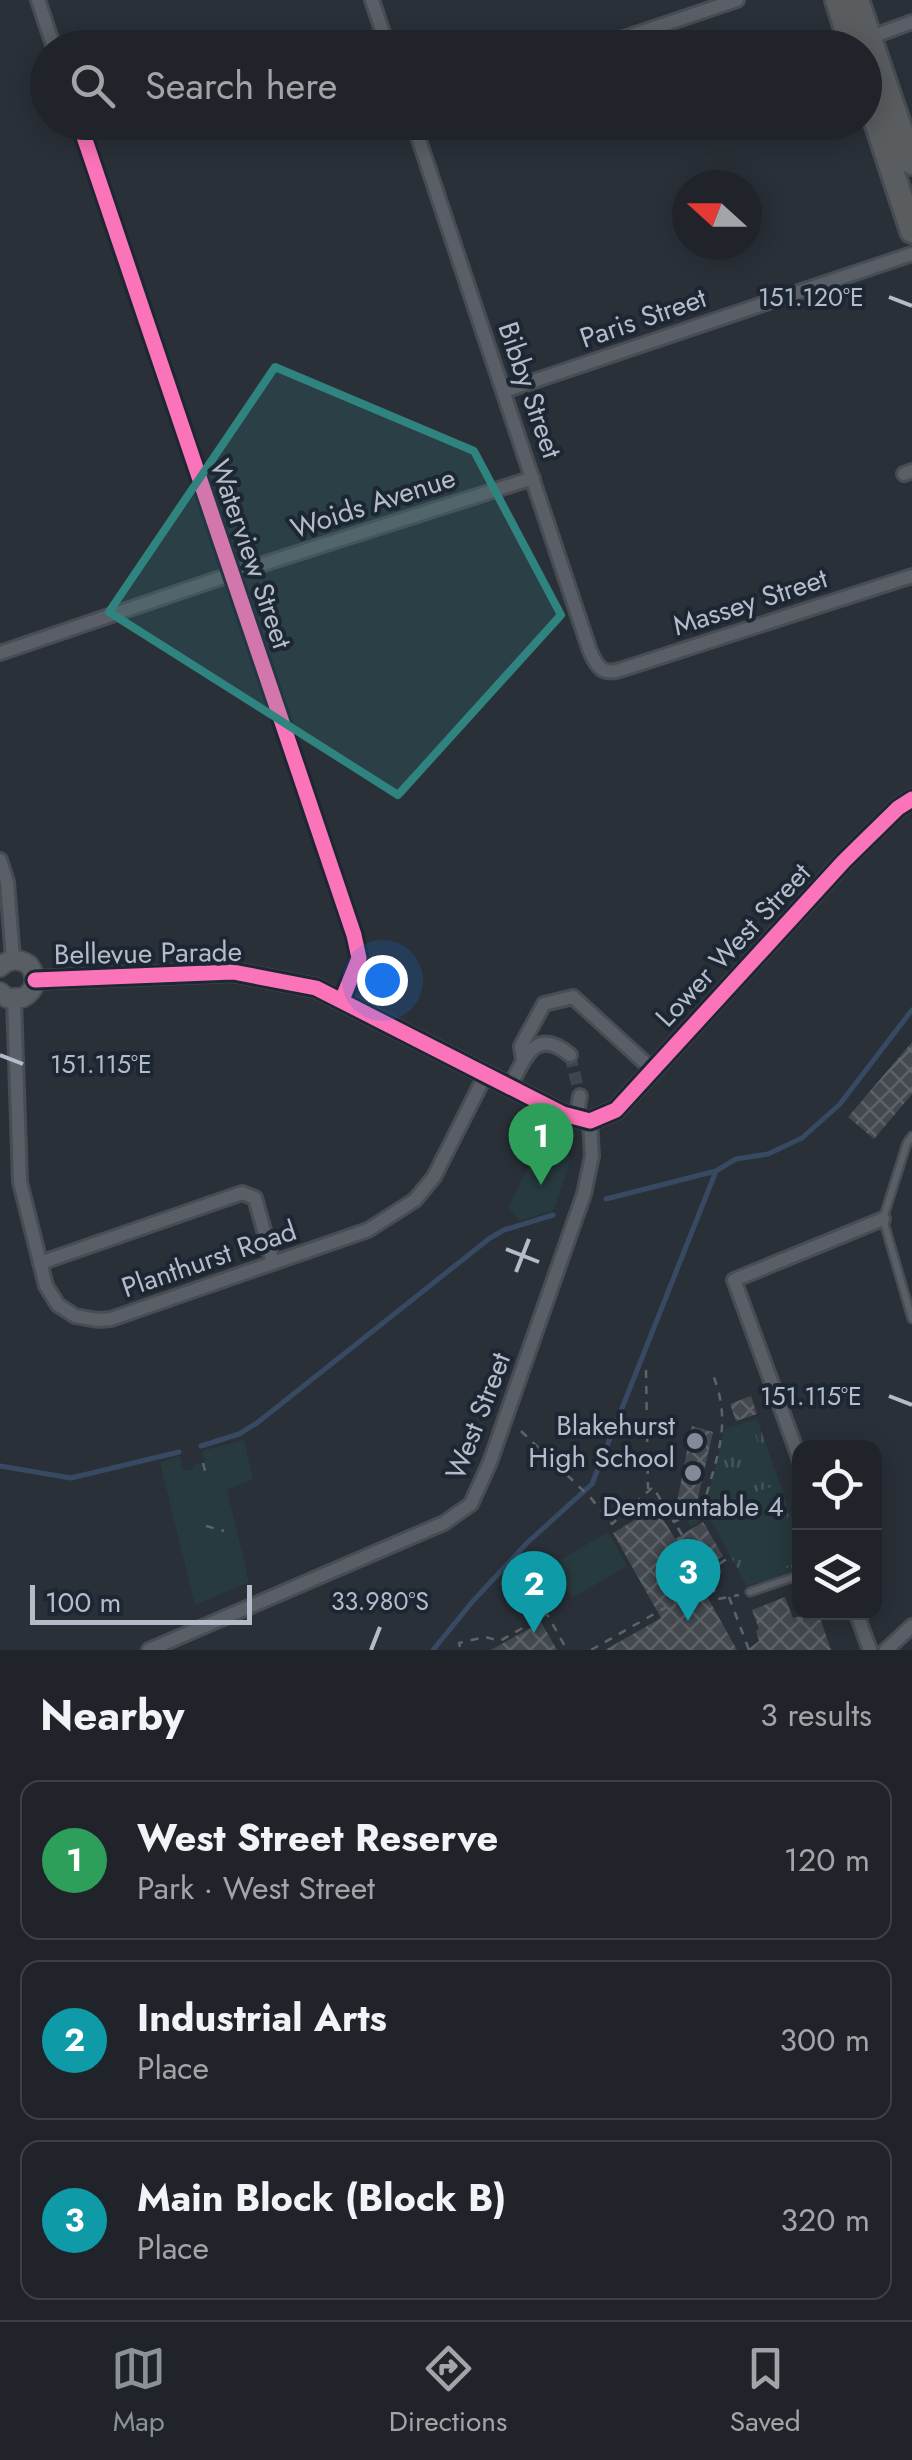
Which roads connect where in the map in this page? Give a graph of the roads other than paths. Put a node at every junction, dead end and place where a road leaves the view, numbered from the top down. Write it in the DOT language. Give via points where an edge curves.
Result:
graph roads {
  1 [pos="38,0"];
  2 [pos="372,0"];
  3 [pos="737,0"];
  4 [pos="837,0"];
  5 [pos="857,0"];
  6 [pos="912,22"];
  7 [pos="48,30"];
  8 [pos="382,30"];
  9 [pos="648,30"];
  10 [pos="854,30"];
  11 [pos="860,30"];
  12 [pos="882,34"];
  13 [pos="882,93"];
  14 [pos="86,140"];
  15 [pos="420,140"];
  16 [pos="882,140"];
  17 [pos="912,164"];
  18 [pos="912,231"];
  19 [pos="912,254"];
  20 [pos="504,392"];
  21 [pos="533,478"];
  22 [pos="232,574"];
  23 [pos="912,576"];
  24 [pos="0,653"];
  25 [pos="604,672"];
  26 [pos="912,799"];
  27 [pos="0,860"];
  28 [pos="6,963"];
  29 [pos="35,980"];
  30 [pos="4,995"];
  31 [pos="342,1000"];
  32 [pos="570,1055"];
  33 [pos="523,1061"];
  34 [pos="652,1070"];
  35 [pos="486,1074"];
  36 [pos="510,1086"];
  37 [pos="580,1096"];
  38 [pos="583,1120"];
  39 [pos="912,1136"];
  40 [pos="883,1219"];
  41 [pos="273,1263"];
  42 [pos="40,1264"];
  43 [pos="912,1319"];
  44 [pos="793,1440"];
  45 [pos="792,1578"];
  46 [pos="750,1592"];
  47 [pos="859,1620"];
  48 [pos="912,1626"];
  49 [pos="149,1650"];
  50 [pos="870,1650"];
  51 [pos="886,1650"];
  1 -- 7 [label="street"];
  2 -- 8 [label="street"];
  3 -- 9 [label="street"];
  4 -- 10 [label="highway"];
  5 -- 11 [label="highway"];
  6 -- 12 [label="street"];
  13 -- 17 [label="highway"];
  14 -- 22 [label="street, Waterview Street"];
  15 -- 20 [label="street, Bibby Street"];
  16 -- 18 [label="highway"];
  19 -- 20 [label="street, Paris Street"];
  20 -- 21 [label="street, Bibby Street"];
  21 -- 22 [label="street, Woids Avenue"];
  21 -- 25 [label="street, Bibby Street" via="590,651"];
  22 -- 24 [label="street, Woids Avenue"];
  22 -- 31 [label="street, Waterview Street" via="354,935 359,958"];
  23 -- 25 [label="street, Massey Street"];
  26 -- 34 [label="street, Lower West Street" via="844,862"];
  27 -- 28 [label="street" via="8,882"];
  28 -- 29 [label="street" via="29,965"];
  29 -- 30 [label="street" via="28,995"];
  29 -- 31 [label="street, Bellevue Parade" via="232,972"];
  30 -- 42 [label="street, Planthurst Road" via="20,1182"];
  31 -- 35 [label="street, Bellevue Parade"];
  32 -- 33 [label="street" via="540,1043"];
  33 -- 34 [label="street" via="521,1046 544,1004 573,997"];
  33 -- 36 [label="street"];
  34 -- 38 [label="street, Lower West Street" via="616,1110"];
  35 -- 36 [label="street, Bellevue Parade"];
  35 -- 41 [label="street, Planthurst Road" via="434,1177 415,1200 368,1230"];
  36 -- 38 [label="street, Bellevue Parade"];
  37 -- 38 [label="street, West Street"];
  38 -- 49 [label="street, West Street" via="592,1156 584,1194 470,1504 444,1522"];
  39 -- 40 [label="lane"];
  40 -- 43 [label="lane"];
  40 -- 44 [label="street" via="734,1280"];
  41 -- 42 [label="street, Planthurst Road" via="98,1320 58,1304"];
  41 -- 42 [label="street" via="255,1198 242,1192"];
  45 -- 46 [label="lane"];
  47 -- 50 [label="street"];
  48 -- 51 [label="street"];
}
